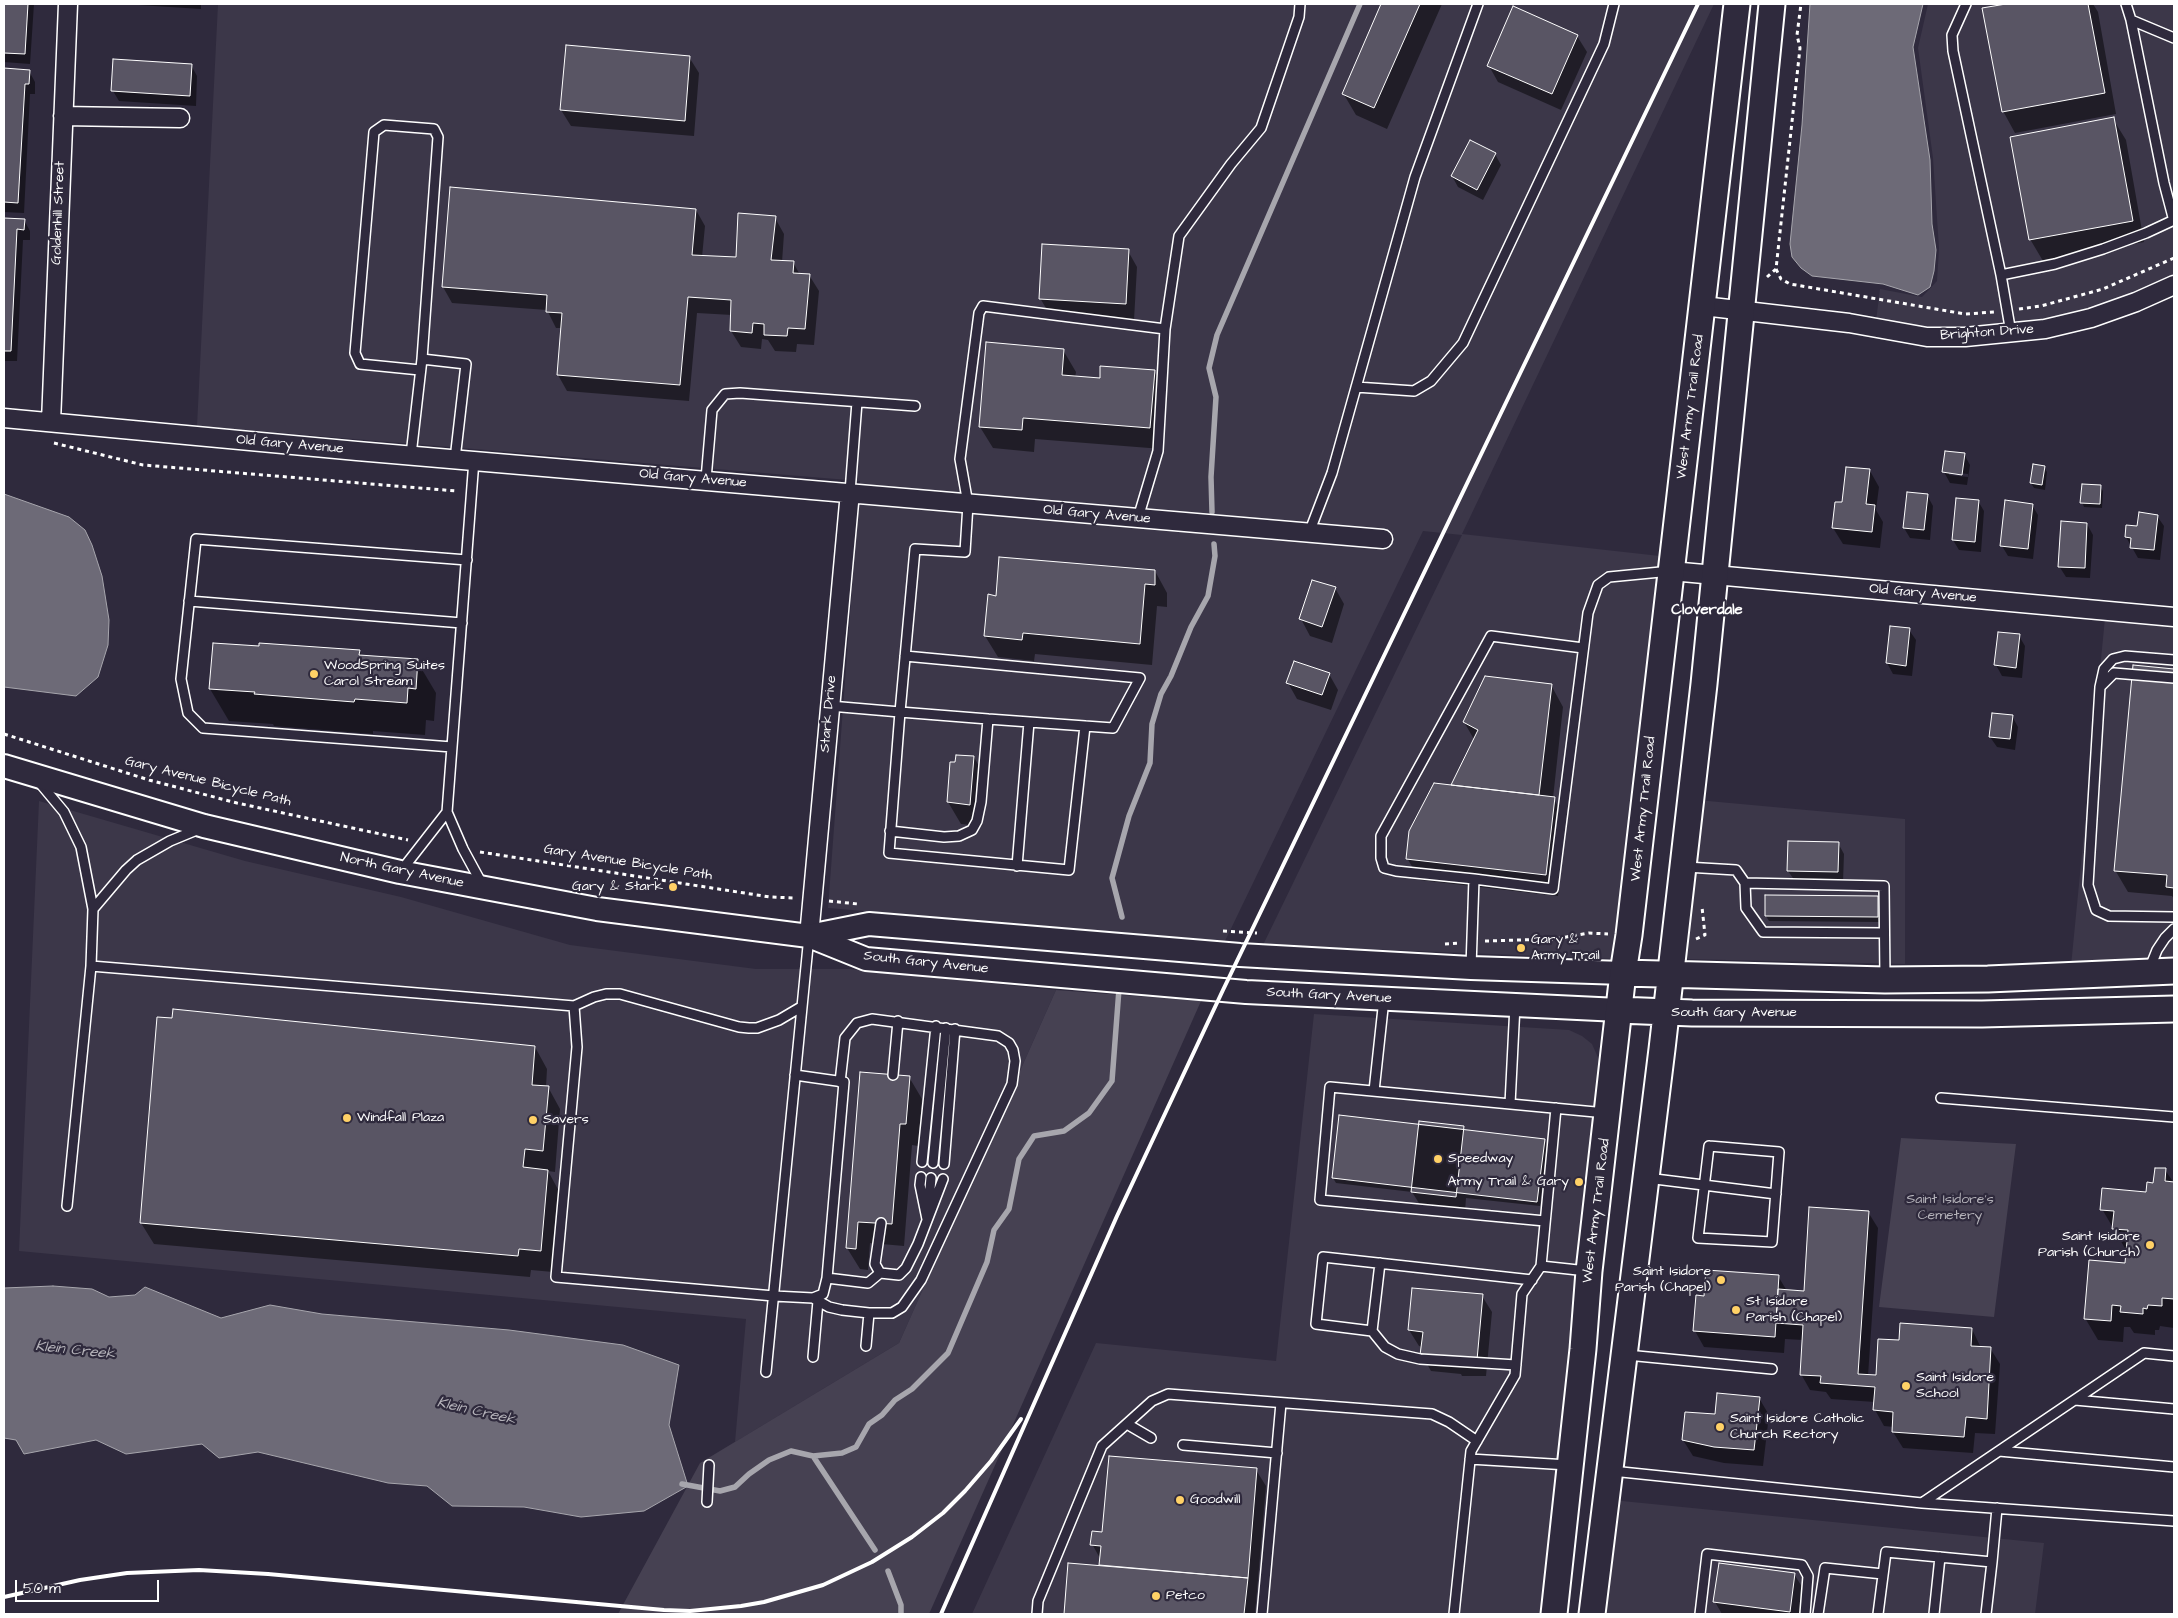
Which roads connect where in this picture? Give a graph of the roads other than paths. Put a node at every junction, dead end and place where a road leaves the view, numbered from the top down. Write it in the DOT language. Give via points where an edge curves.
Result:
graph roads {
  1 [pos="68,4"];
  2 [pos="1300,4"];
  3 [pos="1478,4"];
  4 [pos="1614,4"];
  5 [pos="1737,4"];
  6 [pos="1772,4"];
  7 [pos="1966,4"];
  8 [pos="2126,4"];
  9 [pos="2131,20"];
  10 [pos="2174,38"];
  11 [pos="63,116"];
  12 [pos="180,118"];
  13 [pos="2172,199"];
  14 [pos="2174,220"];
  15 [pos="2001,275"];
  16 [pos="2174,285"];
  17 [pos="1703,306"];
  18 [pos="1752,312"];
  19 [pos="1165,329"];
  20 [pos="2011,333"];
  21 [pos="422,358"];
  22 [pos="420,370"];
  23 [pos="1356,387"];
  24 [pos="857,402"];
  25 [pos="915,406"];
  26 [pos="4,418"];
  27 [pos="51,422"];
  28 [pos="411,455"];
  29 [pos="455,459"];
  30 [pos="474,460"];
  31 [pos="706,480"];
  32 [pos="850,492"];
  33 [pos="968,504"];
  34 [pos="1138,518"];
  35 [pos="1309,533"];
  36 [pos="1383,539"];
  37 [pos="466,560"];
  38 [pos="1671,571"];
  39 [pos="1714,574"];
  40 [pos="190,601"];
  41 [pos="2174,617"];
  42 [pos="462,623"];
  43 [pos="1583,648"];
  44 [pos="905,656"];
  45 [pos="2174,660"];
  46 [pos="2174,678"];
  47 [pos="2100,687"];
  48 [pos="830,706"];
  49 [pos="900,712"];
  50 [pos="988,719"];
  51 [pos="1029,722"];
  52 [pos="1085,726"];
  53 [pos="452,747"];
  54 [pos="4,766"];
  55 [pos="33,776"];
  56 [pos="447,812"];
  57 [pos="204,826"];
  58 [pos="890,831"];
  59 [pos="1017,866"];
  60 [pos="1683,867"];
  61 [pos="400,872"];
  62 [pos="1474,879"];
  63 [pos="1746,883"];
  64 [pos="484,888"];
  65 [pos="93,909"];
  66 [pos="2174,917"];
  67 [pos="2174,929"];
  68 [pos="1884,933"];
  69 [pos="809,936"];
  70 [pos="91,966"];
  71 [pos="1471,968"];
  72 [pos="2174,971"];
  73 [pos="2148,972"];
  74 [pos="1623,973"];
  75 [pos="1671,975"];
  76 [pos="1885,980"];
  77 [pos="1384,998"];
  78 [pos="1515,1004"];
  79 [pos="574,1006"];
  80 [pos="802,1007"];
  81 [pos="2174,1008"];
  82 [pos="1619,1010"];
  83 [pos="1666,1013"];
  84 [pos="894,1021"];
  85 [pos="936,1026"];
  86 [pos="946,1028"];
  87 [pos="956,1029"];
  88 [pos="893,1074"];
  89 [pos="795,1076"];
  90 [pos="842,1082"];
  91 [pos="1374,1091"];
  92 [pos="1941,1098"];
  93 [pos="1510,1104"];
  94 [pos="1556,1108"];
  95 [pos="1608,1113"];
  96 [pos="2174,1117"];
  97 [pos="922,1162"];
  98 [pos="933,1163"];
  99 [pos="944,1164"];
  100 [pos="921,1177"];
  101 [pos="931,1178"];
  102 [pos="1646,1178"];
  103 [pos="943,1179"];
  104 [pos="1705,1186"];
  105 [pos="1776,1194"];
  106 [pos="67,1206"];
  107 [pos="927,1220"];
  108 [pos="1545,1222"];
  109 [pos="880,1223"];
  110 [pos="1380,1263"];
  111 [pos="1541,1266"];
  112 [pos="1589,1271"];
  113 [pos="880,1273"];
  114 [pos="827,1278"];
  115 [pos="1532,1280"];
  116 [pos="774,1296"];
  117 [pos="816,1300"];
  118 [pos="869,1313"];
  119 [pos="1372,1331"];
  120 [pos="866,1346"];
  121 [pos="1624,1355"];
  122 [pos="2174,1356"];
  123 [pos="813,1357"];
  124 [pos="1516,1366"];
  125 [pos="1772,1369"];
  126 [pos="766,1372"];
  127 [pos="2075,1400"];
  128 [pos="1282,1403"];
  129 [pos="2174,1409"];
  130 [pos="1126,1424"];
  131 [pos="1151,1438"];
  132 [pos="1477,1441"];
  133 [pos="1183,1445"];
  134 [pos="1999,1451"];
  135 [pos="1277,1453"];
  136 [pos="1470,1459"];
  137 [pos="710,1465"];
  138 [pos="1571,1466"];
  139 [pos="2174,1467"];
  140 [pos="1609,1471"];
  141 [pos="707,1502"];
  142 [pos="1922,1503"];
  143 [pos="1997,1508"];
  144 [pos="2174,1521"];
  145 [pos="1940,1557"];
  146 [pos="1992,1562"];
  147 [pos="1883,1574"];
  148 [pos="1036,1614"];
  149 [pos="1262,1614"];
  150 [pos="1454,1614"];
  151 [pos="1554,1614"];
  152 [pos="1592,1614"];
  153 [pos="1700,1614"];
  154 [pos="1805,1614"];
  155 [pos="1818,1614"];
  156 [pos="1878,1614"];
  157 [pos="1934,1614"];
  158 [pos="1986,1614"];
  1 -- 11 [label="street, Goldenhill Street"];
  2 -- 19 [label="lane" via="1299,17 1261,128 1178,236"];
  3 -- 23 [label="lane" via="1415,177"];
  4 -- 23 [label="lane" via="1604,44 1462,343 1431,381 1414,391"];
  5 -- 17 [label="main road, West Army Trail Road"];
  6 -- 18 [label="main road"];
  7 -- 15 [label="lane" via="1952,36 1953,51"];
  8 -- 9 [label="lane"];
  9 -- 10 [label="lane"];
  9 -- 13 [label="lane"];
  11 -- 12 [label="street"];
  11 -- 27 [label="street, Goldenhill Street"];
  13 -- 14 [label="lane"];
  14 -- 15 [label="lane" via="2103,249 2055,264"];
  15 -- 20 [label="lane"];
  16 -- 20 [label="street, Brighton Drive" via="2092,318"];
  17 -- 18 [label="street, Brighton Drive"];
  17 -- 38 [label="main road, West Army Trail Road"];
  18 -- 20 [label="street, Brighton Drive" via="1849,323 1927,337"];
  18 -- 39 [label="main road"];
  19 -- 33 [label="lane" via="982,306 960,459"];
  19 -- 34 [label="lane" via="1158,451"];
  21 -- 22 [label="lane"];
  21 -- 22 [label="lane" via="438,137 434,129 384,125 374,132 355,353 360,364"];
  21 -- 29 [label="lane" via="466,364"];
  22 -- 28 [label="lane"];
  23 -- 35 [label="lane" via="1332,473"];
  24 -- 25 [label="lane"];
  24 -- 31 [label="lane" via="740,392 725,394 712,410"];
  24 -- 32 [label="lane"];
  26 -- 27 [label="street, Old Gary Avenue"];
  27 -- 28 [label="street, Old Gary Avenue"];
  28 -- 29 [label="street, Old Gary Avenue"];
  29 -- 30 [label="street, Old Gary Avenue"];
  30 -- 31 [label="street, Old Gary Avenue"];
  30 -- 37 [label="lane"];
  31 -- 32 [label="street, Old Gary Avenue"];
  32 -- 33 [label="street, Old Gary Avenue"];
  32 -- 48 [label="street, Stark Drive"];
  33 -- 34 [label="street, Old Gary Avenue"];
  33 -- 44 [label="lane" via="965,552 915,549"];
  34 -- 35 [label="street, Old Gary Avenue"];
  35 -- 36 [label="street, Old Gary Avenue"];
  37 -- 40 [label="lane" via="196,539"];
  37 -- 42 [label="lane"];
  38 -- 39 [label="street, Old Gary Avenue"];
  38 -- 43 [label="lane" via="1609,577 1598,585 1588,613"];
  38 -- 74 [label="main road, West Army Trail Road" via="1630,936"];
  39 -- 41 [label="street, Old Gary Avenue"];
  39 -- 60 [label="main road"];
  40 -- 42 [label="lane"];
  40 -- 53 [label="lane" via="181,679 188,713 203,728"];
  42 -- 53 [label="lane"];
  43 -- 62 [label="lane" via="1553,889"];
  43 -- 62 [label="lane" via="1491,636 1381,836 1384,868 1396,872"];
  44 -- 49 [label="lane"];
  44 -- 52 [label="lane" via="1140,678 1113,728"];
  45 -- 47 [label="lane" via="2125,656 2113,659 2104,668"];
  46 -- 47 [label="lane" via="2114,672"];
  47 -- 66 [label="lane" via="2088,885 2096,910 2109,916"];
  48 -- 49 [label="lane"];
  48 -- 69 [label="street, Stark Drive"];
  49 -- 50 [label="lane"];
  49 -- 58 [label="lane"];
  50 -- 51 [label="lane"];
  50 -- 58 [label="lane" via="981,802 972,830 944,838"];
  51 -- 52 [label="lane"];
  51 -- 59 [label="lane"];
  52 -- 59 [label="lane" via="1069,870"];
  53 -- 56 [label="lane"];
  54 -- 55 [label="street, North Gary Avenue"];
  55 -- 57 [label="street, North Gary Avenue"];
  55 -- 65 [label="lane" via="64,812 73,829 83,854"];
  56 -- 61 [label="lane"];
  56 -- 64 [label="lane"];
  57 -- 61 [label="street, North Gary Avenue"];
  57 -- 65 [label="lane" via="137,860"];
  58 -- 59 [label="lane" via="889,853"];
  60 -- 63 [label="lane" via="1736,870"];
  60 -- 75 [label="main road"];
  61 -- 64 [label="street, North Gary Avenue"];
  62 -- 71 [label="lane"];
  63 -- 68 [label="lane" via="1746,908 1763,932"];
  63 -- 68 [label="lane" via="1884,886"];
  64 -- 69 [label="street, North Gary Avenue" via="597,909"];
  65 -- 70 [label="lane"];
  67 -- 73 [label="lane" via="2157,950"];
  68 -- 76 [label="lane"];
  69 -- 71 [label="street" via="869,924 1213,953"];
  69 -- 77 [label="street, South Gary Avenue" via="866,959 1238,991"];
  69 -- 80 [label="lane"];
  70 -- 79 [label="lane"];
  70 -- 106 [label="lane"];
  71 -- 74 [label="street"];
  72 -- 73 [label="main road"];
  73 -- 76 [label="main road"];
  74 -- 75 [label="main road"];
  74 -- 82 [label="main road, West Army Trail Road"];
  75 -- 76 [label="main road"];
  75 -- 83 [label="main road"];
  77 -- 78 [label="street, South Gary Avenue"];
  77 -- 91 [label="lane"];
  78 -- 82 [label="street, South Gary Avenue"];
  78 -- 93 [label="lane"];
  79 -- 80 [label="lane" via="594,997 620,994 749,1028 779,1020"];
  79 -- 116 [label="lane" via="577,1047 556,1276"];
  80 -- 89 [label="lane"];
  81 -- 83 [label="main road, South Gary Avenue" via="1982,1014"];
  82 -- 83 [label="main road, South Gary Avenue"];
  82 -- 95 [label="main road, West Army Trail Road"];
  83 -- 102 [label="main road"];
  84 -- 85 [label="lane"];
  84 -- 88 [label="lane"];
  84 -- 90 [label="lane" via="872,1019 857,1022 850,1030 842,1050"];
  85 -- 86 [label="lane"];
  85 -- 97 [label="lane"];
  86 -- 87 [label="lane"];
  86 -- 98 [label="lane"];
  87 -- 99 [label="lane"];
  87 -- 118 [label="lane" via="998,1036 1009,1043 1015,1061 1012,1084 921,1280 902,1307 892,1313"];
  89 -- 90 [label="lane"];
  89 -- 116 [label="lane"];
  90 -- 114 [label="lane"];
  91 -- 93 [label="lane"];
  91 -- 108 [label="lane" via="1330,1087 1320,1200"];
  92 -- 96 [label="lane"];
  93 -- 94 [label="lane"];
  94 -- 95 [label="lane"];
  94 -- 108 [label="lane"];
  95 -- 112 [label="main road, West Army Trail Road"];
  100 -- 107 [label="lane"];
  101 -- 107 [label="lane"];
  102 -- 104 [label="lane"];
  102 -- 121 [label="main road"];
  103 -- 107 [label="lane"];
  104 -- 105 [label="lane"];
  104 -- 105 [label="lane" via="1709,1146 1779,1152"];
  104 -- 105 [label="lane" via="1698,1238 1772,1242"];
  107 -- 113 [label="lane" via="906,1268 899,1275"];
  108 -- 111 [label="lane"];
  109 -- 113 [label="lane" via="875,1264"];
  110 -- 115 [label="lane"];
  110 -- 119 [label="lane"];
  110 -- 119 [label="lane" via="1323,1256 1316,1324"];
  111 -- 112 [label="lane"];
  111 -- 115 [label="lane"];
  112 -- 138 [label="main road, West Army Trail Road"];
  113 -- 114 [label="lane" via="868,1283"];
  114 -- 117 [label="lane" via="823,1294"];
  115 -- 124 [label="lane" via="1522,1294"];
  116 -- 117 [label="lane"];
  116 -- 126 [label="lane"];
  117 -- 118 [label="lane" via="842,1310"];
  117 -- 123 [label="lane"];
  118 -- 120 [label="lane"];
  119 -- 124 [label="lane" via="1385,1347 1398,1354"];
  121 -- 125 [label="lane"];
  121 -- 140 [label="main road"];
  122 -- 127 [label="lane" via="2144,1353"];
  124 -- 132 [label="lane" via="1515,1375"];
  127 -- 129 [label="lane"];
  127 -- 134 [label="lane"];
  128 -- 130 [label="lane" via="1168,1394 1152,1401"];
  128 -- 132 [label="lane" via="1432,1414"];
  128 -- 135 [label="lane"];
  130 -- 131 [label="lane"];
  130 -- 148 [label="lane" via="1102,1446 1038,1601"];
  132 -- 136 [label="lane"];
  133 -- 135 [label="lane"];
  134 -- 139 [label="lane"];
  134 -- 142 [label="lane"];
  135 -- 149 [label="lane"];
  136 -- 138 [label="lane"];
  136 -- 150 [label="lane"];
  137 -- 141 [label="lane"];
  138 -- 151 [label="main road, West Army Trail Road"];
  140 -- 142 [label="lane"];
  140 -- 152 [label="main road"];
  142 -- 143 [label="lane"];
  143 -- 144 [label="lane"];
  143 -- 146 [label="lane"];
  145 -- 146 [label="lane"];
  145 -- 147 [label="lane" via="1886,1552"];
  145 -- 157 [label="lane"];
  146 -- 158 [label="lane"];
  147 -- 155 [label="lane" via="1824,1568"];
  147 -- 156 [label="lane"];
  153 -- 154 [label="lane" via="1707,1554 1802,1565 1808,1576"];
}
